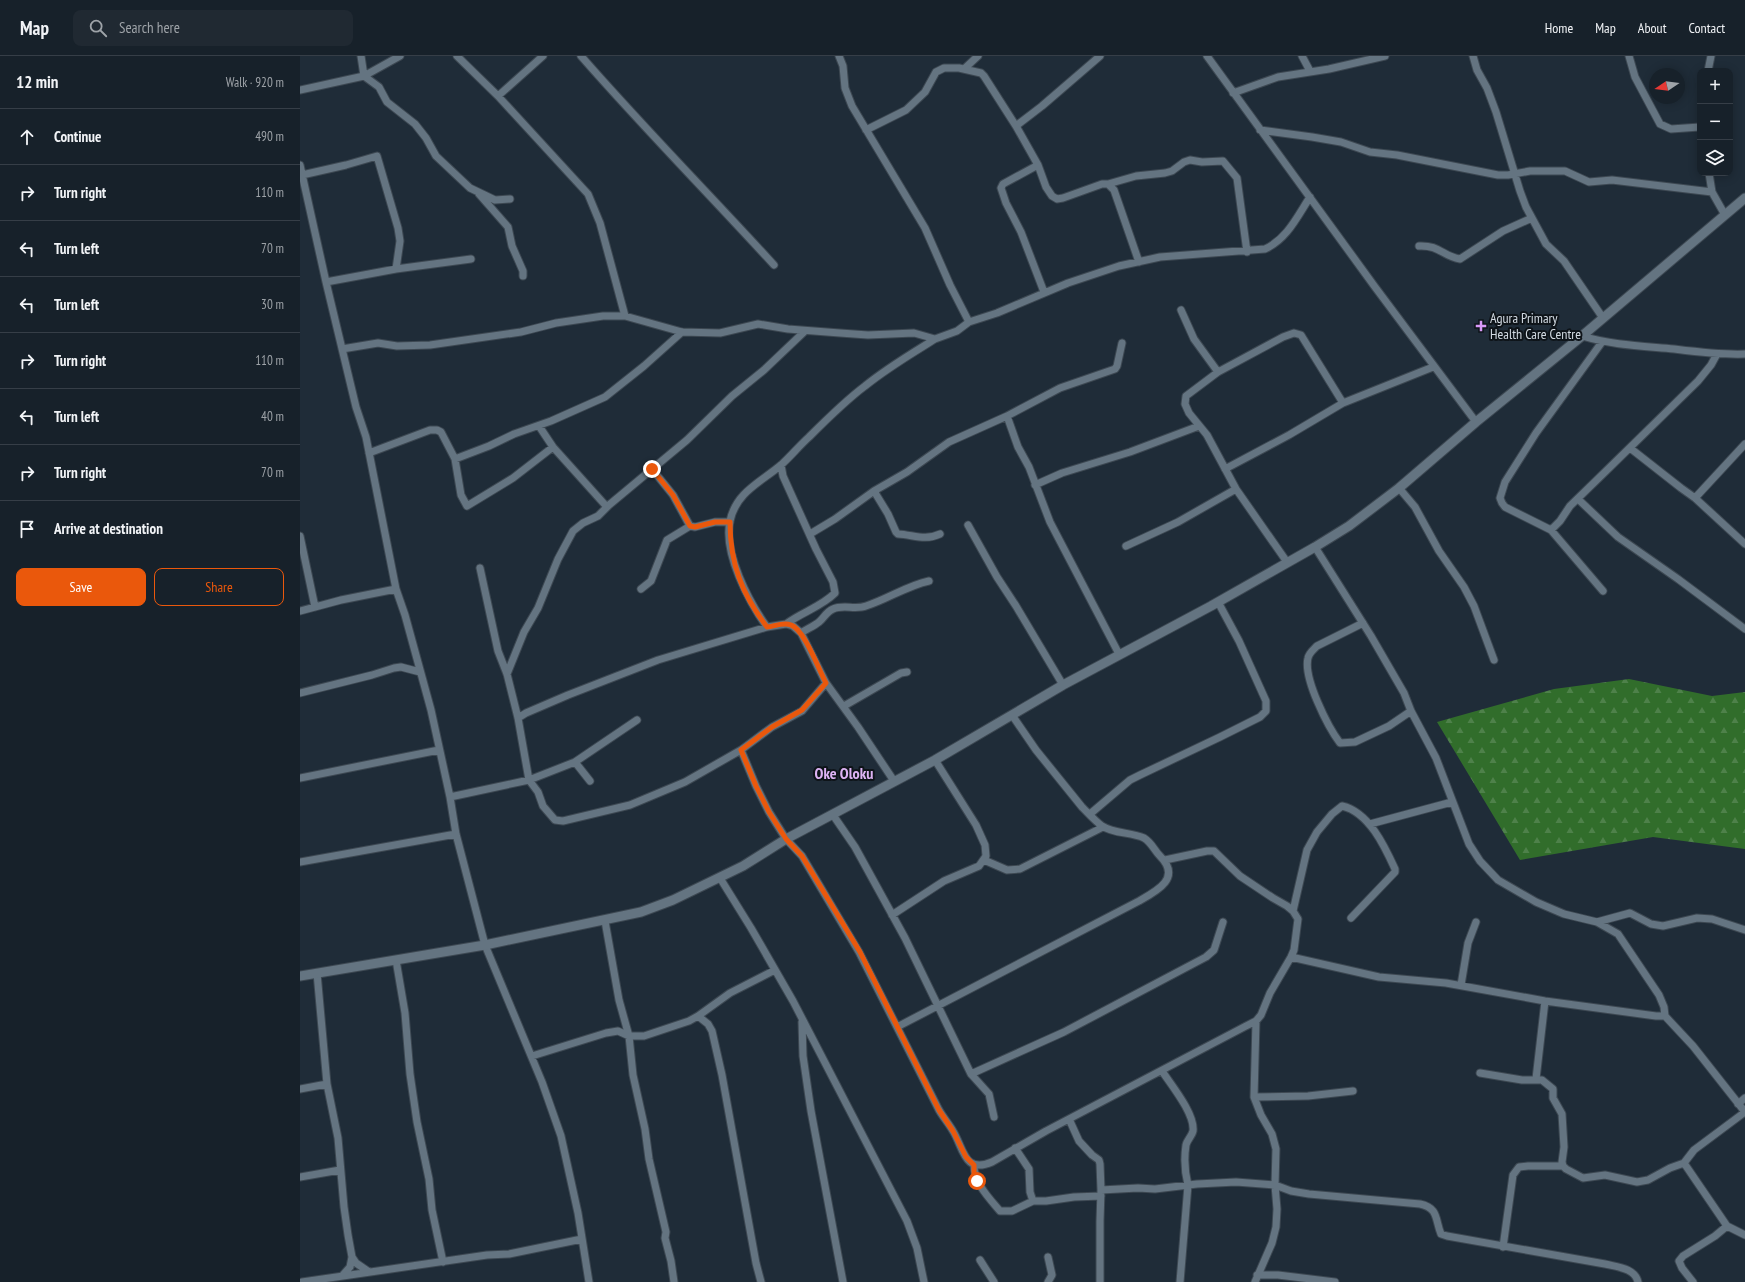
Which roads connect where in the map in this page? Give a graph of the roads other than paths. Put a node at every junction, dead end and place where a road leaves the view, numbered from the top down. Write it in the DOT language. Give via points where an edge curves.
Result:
graph roads {
  1 [pos="361,56"];
  2 [pos="400,56"];
  3 [pos="457,56"];
  4 [pos="543,56"];
  5 [pos="581,56"];
  6 [pos="838,56"];
  7 [pos="978,56"];
  8 [pos="1100,56"];
  9 [pos="1207,56"];
  10 [pos="1302,56"];
  11 [pos="1385,56"];
  12 [pos="1473,56"];
  13 [pos="1629,56"];
  14 [pos="1711,56"];
  15 [pos="1376,57"];
  16 [pos="1709,68"];
  17 [pos="964,69"];
  18 [pos="1310,72"];
  19 [pos="364,76"];
  20 [pos="300,90"];
  21 [pos="1233,93"];
  22 [pos="498,96"];
  23 [pos="1016,126"];
  24 [pos="1697,127"];
  25 [pos="866,130"];
  26 [pos="1260,130"];
  27 [pos="300,165"];
  28 [pos="1038,165"];
  29 [pos="1516,174"];
  30 [pos="302,175"];
  31 [pos="1709,176"];
  32 [pos="1108,184"];
  33 [pos="478,192"];
  34 [pos="1712,192"];
  35 [pos="1310,197"];
  36 [pos="1745,198"];
  37 [pos="510,199"];
  38 [pos="1725,215"];
  39 [pos="1532,218"];
  40 [pos="1419,246"];
  41 [pos="1247,252"];
  42 [pos="471,259"];
  43 [pos="1138,262"];
  44 [pos="774,266"];
  45 [pos="396,269"];
  46 [pos="523,276"];
  47 [pos="326,282"];
  48 [pos="1044,292"];
  49 [pos="1181,310"];
  50 [pos="625,316"];
  51 [pos="1603,318"];
  52 [pos="969,322"];
  53 [pos="805,331"];
  54 [pos="682,332"];
  55 [pos="1582,336"];
  56 [pos="935,339"];
  57 [pos="1602,342"];
  58 [pos="1122,343"];
  59 [pos="342,349"];
  60 [pos="1717,354"];
  61 [pos="1745,354"];
  62 [pos="1433,367"];
  63 [pos="1218,372"];
  64 [pos="1343,403"];
  65 [pos="1007,416"];
  66 [pos="1476,422"];
  67 [pos="539,426"];
  68 [pos="1199,426"];
  69 [pos="1745,444"];
  70 [pos="553,447"];
  71 [pos="1630,448"];
  72 [pos="369,453"];
  73 [pos="455,459"];
  74 [pos="781,465"];
  75 [pos="652,469"];
  76 [pos="1225,469"];
  77 [pos="1036,485"];
  78 [pos="1399,488"];
  79 [pos="1236,489"];
  80 [pos="874,491"];
  81 [pos="1695,498"];
  82 [pos="1578,499"];
  83 [pos="607,507"];
  84 [pos="730,522"];
  85 [pos="968,525"];
  86 [pos="690,526"];
  87 [pos="1551,530"];
  88 [pos="810,534"];
  89 [pos="940,534"];
  90 [pos="300,536"];
  91 [pos="1745,544"];
  92 [pos="1126,546"];
  93 [pos="1315,547"];
  94 [pos="1288,562"];
  95 [pos="480,568"];
  96 [pos="929,581"];
  97 [pos="396,589"];
  98 [pos="641,589"];
  99 [pos="1603,591"];
  100 [pos="1218,602"];
  101 [pos="315,607"];
  102 [pos="300,611"];
  103 [pos="1363,623"];
  104 [pos="786,624"];
  105 [pos="767,627"];
  106 [pos="1745,629"];
  107 [pos="801,633"];
  108 [pos="1119,654"];
  109 [pos="1494,660"];
  110 [pos="420,672"];
  111 [pos="907,672"];
  112 [pos="507,674"];
  113 [pos="826,683"];
  114 [pos="1063,685"];
  115 [pos="300,693"];
  116 [pos="844,706"];
  117 [pos="1411,711"];
  118 [pos="1012,715"];
  119 [pos="518,718"];
  120 [pos="637,720"];
  121 [pos="439,750"];
  122 [pos="741,750"];
  123 [pos="935,760"];
  124 [pos="575,762"];
  125 [pos="300,778"];
  126 [pos="529,780"];
  127 [pos="590,781"];
  128 [pos="894,781"];
  129 [pos="450,797"];
  130 [pos="1452,802"];
  131 [pos="1090,814"];
  132 [pos="833,815"];
  133 [pos="1370,824"];
  134 [pos="1103,827"];
  135 [pos="456,834"];
  136 [pos="786,839"];
  137 [pos="984,860"];
  138 [pos="1165,860"];
  139 [pos="300,862"];
  140 [pos="720,878"];
  141 [pos="1293,911"];
  142 [pos="892,916"];
  143 [pos="1351,918"];
  144 [pos="605,921"];
  145 [pos="1223,922"];
  146 [pos="1476,922"];
  147 [pos="1597,922"];
  148 [pos="1745,930"];
  149 [pos="485,945"];
  150 [pos="1291,957"];
  151 [pos="396,960"];
  152 [pos="775,970"];
  153 [pos="317,973"];
  154 [pos="300,976"];
  155 [pos="1461,985"];
  156 [pos="1545,1001"];
  157 [pos="937,1005"];
  158 [pos="698,1016"];
  159 [pos="1665,1016"];
  160 [pos="802,1019"];
  161 [pos="1256,1021"];
  162 [pos="897,1026"];
  163 [pos="629,1036"];
  164 [pos="532,1056"];
  165 [pos="1162,1071"];
  166 [pos="971,1074"];
  167 [pos="1480,1074"];
  168 [pos="1536,1079"];
  169 [pos="327,1084"];
  170 [pos="300,1089"];
  171 [pos="1353,1091"];
  172 [pos="1254,1097"];
  173 [pos="1745,1098"];
  174 [pos="1738,1104"];
  175 [pos="1745,1112"];
  176 [pos="994,1117"];
  177 [pos="1069,1119"];
  178 [pos="1015,1148"];
  179 [pos="1684,1163"];
  180 [pos="974,1165"];
  181 [pos="1563,1166"];
  182 [pos="340,1170"];
  183 [pos="300,1176"];
  184 [pos="1188,1185"];
  185 [pos="1275,1185"];
  186 [pos="1101,1193"];
  187 [pos="1033,1201"];
  188 [pos="1727,1226"];
  189 [pos="1745,1235"];
  190 [pos="582,1239"];
  191 [pos="1503,1246"];
  192 [pos="352,1257"];
  193 [pos="1048,1257"];
  194 [pos="980,1260"];
  195 [pos="443,1262"];
  196 [pos="369,1272"];
  197 [pos="342,1276"];
  198 [pos="1256,1278"];
  199 [pos="330,1280"];
  200 [pos="302,1282"];
  201 [pos="589,1282"];
  202 [pos="674,1282"];
  203 [pos="761,1282"];
  204 [pos="843,1282"];
  205 [pos="924,1282"];
  206 [pos="994,1282"];
  207 [pos="1048,1282"];
  208 [pos="1100,1282"];
  209 [pos="1180,1282"];
  210 [pos="1336,1282"];
  211 [pos="1638,1282"];
  212 [pos="1693,1282"];
  1 -- 19 [label="street"];
  2 -- 19 [label="street"];
  3 -- 22 [label="street"];
  4 -- 22 [label="street"];
  5 -- 44 [label="street"];
  6 -- 25 [label="street" via="844,66 848,97"];
  7 -- 17 [label="street"];
  8 -- 23 [label="street"];
  9 -- 21 [label="street"];
  10 -- 18 [label="street"];
  11 -- 15 [label="street"];
  12 -- 29 [label="street" via="1496,112"];
  13 -- 24 [label="street" via="1635,77 1660,124 1671,129"];
  14 -- 16 [label="street"];
  15 -- 18 [label="street"];
  17 -- 23 [label="street" via="984,76"];
  17 -- 25 [label="street" via="944,68 936,72 925,92 906,110"];
  18 -- 21 [label="street" via="1278,77"];
  19 -- 20 [label="street"];
  19 -- 33 [label="street" via="379,87 387,102 415,124 436,156 470,188"];
  21 -- 26 [label="street"];
  22 -- 50 [label="street" via="588,194 600,223"];
  23 -- 28 [label="street"];
  25 -- 52 [label="street" via="925,228"];
  26 -- 29 [label="street" via="1341,142 1370,152 1498,175"];
  26 -- 35 [label="street"];
  27 -- 30 [label="street"];
  28 -- 32 [label="street" via="1046,187 1057,199"];
  28 -- 48 [label="street" via="1003,184 1001,188"];
  29 -- 34 [label="street" via="1530,171 1565,171 1589,182 1612,180"];
  29 -- 39 [label="street" via="1520,191"];
  30 -- 45 [label="street" via="376,156 398,228 400,241"];
  30 -- 47 [label="street"];
  31 -- 34 [label="street"];
  32 -- 41 [label="street" via="1136,176 1172,171 1190,160 1223,162 1237,178"];
  32 -- 43 [label="street" via="1114,190"];
  33 -- 37 [label="street" via="494,200"];
  33 -- 46 [label="street" via="508,227"];
  34 -- 38 [label="street"];
  35 -- 41 [label="street" via="1283,238 1265,249"];
  35 -- 62 [label="street"];
  36 -- 38 [label="street"];
  38 -- 51 [label="street"];
  39 -- 40 [label="street" via="1503,231 1460,259 1432,246"];
  39 -- 51 [label="street" via="1546,244 1564,261"];
  41 -- 43 [label="street" via="1224,251 1160,257"];
  42 -- 45 [label="street"];
  43 -- 48 [label="street" via="1075,280"];
  45 -- 47 [label="street"];
  47 -- 59 [label="street"];
  48 -- 52 [label="street" via="997,313"];
  49 -- 63 [label="street" via="1194,339"];
  50 -- 54 [label="street"];
  50 -- 59 [label="street" via="588,318 521,332 424,345 397,346 378,343"];
  51 -- 55 [label="street"];
  52 -- 56 [label="street" via="957,331"];
  53 -- 54 [label="street" via="758,324 720,333"];
  53 -- 56 [label="street" via="868,335 914,334"];
  53 -- 75 [label="street"];
  54 -- 67 [label="street" via="605,397"];
  55 -- 57 [label="street"];
  55 -- 66 [label="street"];
  56 -- 74 [label="street" via="864,386"];
  57 -- 60 [label="street"];
  57 -- 87 [label="street" via="1536,433 1502,490 1500,498 1505,507"];
  58 -- 65 [label="street" via="1115,369 1060,388"];
  59 -- 72 [label="street"];
  60 -- 61 [label="street"];
  60 -- 71 [label="street" via="1698,381"];
  62 -- 64 [label="street"];
  62 -- 66 [label="street"];
  63 -- 64 [label="street" via="1294,333 1301,335"];
  63 -- 68 [label="street" via="1186,396 1185,404"];
  64 -- 76 [label="street" via="1290,435"];
  65 -- 77 [label="street"];
  65 -- 80 [label="street" via="949,442 907,472"];
  66 -- 78 [label="street"];
  67 -- 70 [label="street"];
  67 -- 73 [label="street"];
  68 -- 76 [label="street" via="1207,435"];
  68 -- 77 [label="street" via="1130,452 1062,473"];
  69 -- 81 [label="street"];
  70 -- 73 [label="street" via="513,478 467,506 461,495"];
  70 -- 83 [label="street"];
  71 -- 81 [label="street"];
  71 -- 82 [label="street"];
  72 -- 73 [label="street" via="430,430 437,430 441,432"];
  72 -- 97 [label="street"];
  74 -- 84 [label="street" via="743,495 735,507"];
  74 -- 88 [label="street" via="783,476"];
  75 -- 83 [label="street"];
  75 -- 86 [label="street" via="673,495"];
  76 -- 79 [label="street"];
  77 -- 108 [label="street" via="1050,522"];
  78 -- 93 [label="street" via="1349,526"];
  78 -- 109 [label="street" via="1415,507 1439,551 1464,587 1474,606"];
  79 -- 92 [label="street" via="1178,522"];
  79 -- 94 [label="street"];
  80 -- 88 [label="street"];
  80 -- 89 [label="street" via="898,534 920,538"];
  81 -- 91 [label="street"];
  82 -- 87 [label="street"];
  82 -- 106 [label="street" via="1618,538"];
  83 -- 112 [label="street" via="598,516 573,531 558,559 538,608 524,632"];
  84 -- 86 [label="street"];
  84 -- 105 [label="street" via="731,553 735,567 757,613"];
  85 -- 114 [label="street" via="996,577"];
  86 -- 98 [label="street" via="667,540 651,581"];
  87 -- 99 [label="street"];
  88 -- 104 [label="street" via="833,582 835,593"];
  90 -- 101 [label="street"];
  93 -- 94 [label="street"];
  93 -- 103 [label="street"];
  94 -- 100 [label="street"];
  95 -- 112 [label="street" via="498,651"];
  96 -- 107 [label="street" via="917,583 860,608 834,608"];
  97 -- 101 [label="street"];
  97 -- 110 [label="street"];
  100 -- 108 [label="street"];
  100 -- 131 [label="street" via="1239,641 1266,702 1266,711 1260,717 1130,780"];
  101 -- 102 [label="street"];
  103 -- 117 [label="street" via="1404,693"];
  103 -- 117 [label="street" via="1317,646 1308,658 1310,682 1332,732 1340,743 1355,742 1389,726"];
  104 -- 105 [label="street"];
  104 -- 107 [label="street" via="794,626"];
  105 -- 119 [label="street" via="658,660 568,695"];
  107 -- 113 [label="street"];
  108 -- 114 [label="street"];
  110 -- 115 [label="street" via="401,667 394,668"];
  110 -- 121 [label="street"];
  111 -- 116 [label="street"];
  112 -- 119 [label="street"];
  113 -- 116 [label="street"];
  113 -- 122 [label="street" via="802,710 772,727"];
  114 -- 118 [label="street"];
  116 -- 128 [label="street"];
  117 -- 130 [label="street" via="1436,758"];
  118 -- 123 [label="street"];
  118 -- 131 [label="street" via="1036,750"];
  119 -- 126 [label="street"];
  120 -- 124 [label="street"];
  121 -- 125 [label="street"];
  121 -- 129 [label="street"];
  122 -- 126 [label="street" via="685,782 630,805 563,821 555,820 543,806 538,792"];
  122 -- 136 [label="street" via="756,786"];
  123 -- 128 [label="street"];
  123 -- 137 [label="street" via="976,825 987,852"];
  124 -- 126 [label="street"];
  124 -- 127 [label="street"];
  126 -- 129 [label="street"];
  128 -- 132 [label="street"];
  129 -- 135 [label="street"];
  130 -- 133 [label="street"];
  130 -- 147 [label="street" via="1469,844 1480,861 1498,880 1536,902 1564,914"];
  131 -- 134 [label="street"];
  132 -- 136 [label="street"];
  132 -- 142 [label="street" via="855,847"];
  133 -- 141 [label="street" via="1349,808 1342,806 1332,814 1317,832 1307,850"];
  133 -- 143 [label="street" via="1395,872"];
  134 -- 137 [label="street" via="1020,869 1007,870"];
  134 -- 138 [label="street" via="1144,838"];
  135 -- 139 [label="street"];
  135 -- 149 [label="street"];
  136 -- 140 [label="street"];
  136 -- 162 [label="street" via="802,856 860,952"];
  137 -- 142 [label="street" via="979,866 944,881"];
  138 -- 141 [label="street" via="1214,851 1240,876"];
  138 -- 157 [label="street" via="1168,866 1167,880 1160,889"];
  140 -- 144 [label="street" via="641,912"];
  140 -- 152 [label="street"];
  141 -- 150 [label="street" via="1298,919"];
  142 -- 157 [label="street"];
  144 -- 149 [label="street"];
  144 -- 163 [label="street" via="619,1000"];
  145 -- 166 [label="street" via="1214,950 1206,957 1064,1032"];
  146 -- 155 [label="street" via="1468,943"];
  147 -- 148 [label="street" via="1630,913 1652,924 1663,926 1697,918 1712,919"];
  147 -- 159 [label="street" via="1618,934 1659,995"];
  149 -- 151 [label="street"];
  149 -- 164 [label="street"];
  150 -- 155 [label="street" via="1378,977"];
  150 -- 161 [label="street"];
  151 -- 153 [label="street"];
  151 -- 195 [label="street" via="405,1013 417,1122"];
  152 -- 158 [label="street" via="730,994"];
  152 -- 160 [label="street"];
  153 -- 154 [label="street"];
  153 -- 169 [label="street"];
  155 -- 156 [label="street"];
  156 -- 159 [label="street"];
  156 -- 168 [label="street"];
  157 -- 162 [label="street"];
  157 -- 166 [label="street"];
  158 -- 163 [label="street" via="644,1036"];
  158 -- 203 [label="street" via="712,1031"];
  159 -- 174 [label="street" via="1693,1046"];
  160 -- 204 [label="street" via="803,1056 809,1098"];
  160 -- 205 [label="street" via="907,1220 917,1248"];
  161 -- 165 [label="street"];
  161 -- 172 [label="street"];
  162 -- 180 [label="street" via="939,1110 966,1157"];
  163 -- 164 [label="street" via="618,1031"];
  163 -- 202 [label="street" via="633,1075"];
  164 -- 190 [label="street" via="561,1136"];
  165 -- 177 [label="street"];
  165 -- 184 [label="street" via="1179,1096 1192,1123 1193,1133 1186,1145 1185,1175"];
  166 -- 176 [label="street" via="989,1094"];
  167 -- 168 [label="street" via="1522,1080"];
  168 -- 181 [label="street" via="1542,1080 1553,1089 1553,1098 1562,1114"];
  169 -- 170 [label="street"];
  169 -- 182 [label="street" via="338,1138"];
  171 -- 172 [label="street" via="1308,1096"];
  172 -- 185 [label="street" via="1275,1143"];
  173 -- 174 [label="street"];
  174 -- 175 [label="street"];
  175 -- 179 [label="street" via="1694,1150"];
  177 -- 178 [label="street"];
  177 -- 186 [label="street" via="1080,1141 1098,1160"];
  178 -- 180 [label="street" via="984,1165"];
  178 -- 187 [label="street" via="1029,1169"];
  179 -- 181 [label="street" via="1648,1180 1637,1182 1605,1175 1583,1178"];
  179 -- 188 [label="street"];
  180 -- 187 [label="street" via="977,1181 1000,1211 1012,1211"];
  181 -- 191 [label="street" via="1518,1167 1513,1175"];
  182 -- 183 [label="street"];
  182 -- 192 [label="street"];
  184 -- 185 [label="street" via="1236,1182"];
  184 -- 186 [label="street"];
  184 -- 209 [label="street"];
  185 -- 191 [label="street" via="1309,1194 1428,1205 1436,1216 1442,1234"];
  185 -- 198 [label="street" via="1276,1227 1272,1243"];
  186 -- 187 [label="street"];
  186 -- 208 [label="street"];
  188 -- 189 [label="street"];
  188 -- 212 [label="street" via="1679,1261"];
  190 -- 195 [label="street" via="509,1254"];
  190 -- 201 [label="street"];
  191 -- 211 [label="street" via="1630,1270"];
  192 -- 196 [label="street"];
  192 -- 197 [label="street" via="350,1267"];
  193 -- 207 [label="street" via="1052,1275"];
  194 -- 206 [label="street"];
  195 -- 196 [label="street"];
  196 -- 197 [label="street"];
  197 -- 199 [label="street"];
  198 -- 210 [label="street" via="1278,1275"];
  199 -- 200 [label="street"];
}
